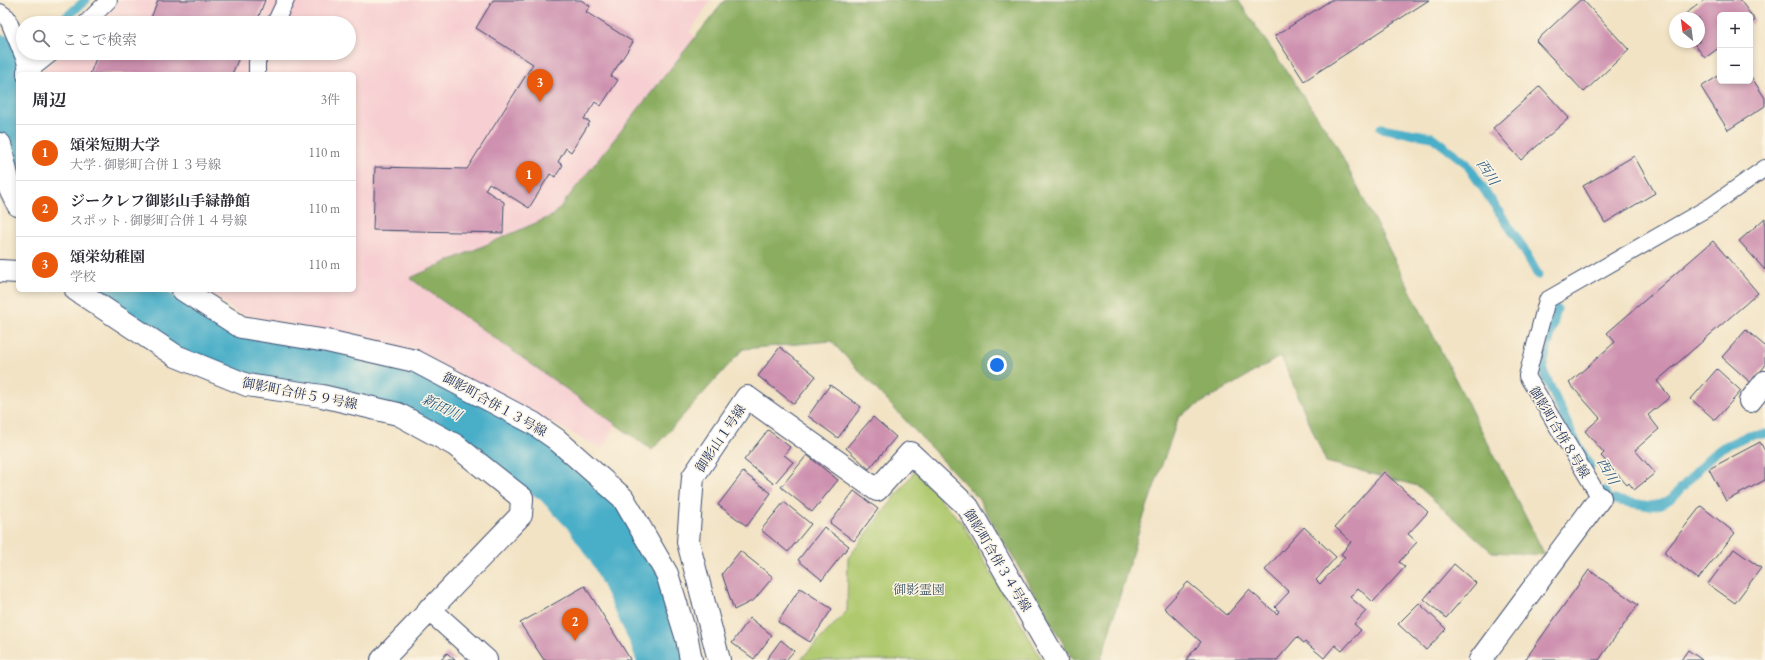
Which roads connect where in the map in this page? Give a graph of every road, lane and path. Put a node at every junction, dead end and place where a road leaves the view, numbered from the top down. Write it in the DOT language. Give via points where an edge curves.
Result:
graph roads {
  1 [pos="109,0"];
  2 [pos="286,0"];
  3 [pos="0,12"];
  4 [pos="93,16"];
  5 [pos="278,16"];
  6 [pos="16,39"];
  7 [pos="25,60"];
  8 [pos="44,60"];
  9 [pos="258,60"];
  10 [pos="28,72"];
  11 [pos="29,72"];
  12 [pos="257,72"];
  13 [pos="0,144"];
  14 [pos="1765,168"];
  15 [pos="16,201"];
  16 [pos="0,270"];
  17 [pos="16,272"];
  18 [pos="79,292"];
  19 [pos="186,292"];
  20 [pos="1765,382"];
  21 [pos="1750,400"];
  22 [pos="910,453"];
  23 [pos="1600,498"];
  24 [pos="429,609"];
  25 [pos="382,660"];
  26 [pos="486,660"];
  27 [pos="691,660"];
  28 [pos="719,660"];
  29 [pos="1056,660"];
  30 [pos="1480,660"];
  1 -- 4 [label="lane"];
  2 -- 5 [label="lane"];
  3 -- 6 [label="lane" via="7,17"];
  7 -- 10 [label="lane"];
  8 -- 11 [label="lane"];
  9 -- 12 [label="lane"];
  13 -- 15 [label="street" via="10,189"];
  14 -- 23 [label="lane, 御影町合併８号線" via="1711,206 1547,300 1527,376"];
  16 -- 17 [label="street"];
  18 -- 24 [label="street, 御影町合併５９号線" via="176,356 247,386 322,396 398,414 455,445 522,498 521,515"];
  19 -- 27 [label="street, 御影町合併１３号線" via="241,327 327,341 415,361 533,423 556,439 623,498 667,574"];
  20 -- 21 [label="street"];
  22 -- 28 [label="street, 御影山１号線" via="877,490 747,397 693,477 688,542"];
  22 -- 29 [label="street, 御影町合併３４号線" via="968,508"];
  23 -- 30 [label="street, 御影町合併８号線"];
  24 -- 25 [label="street"];
  24 -- 26 [label="street"];
}
